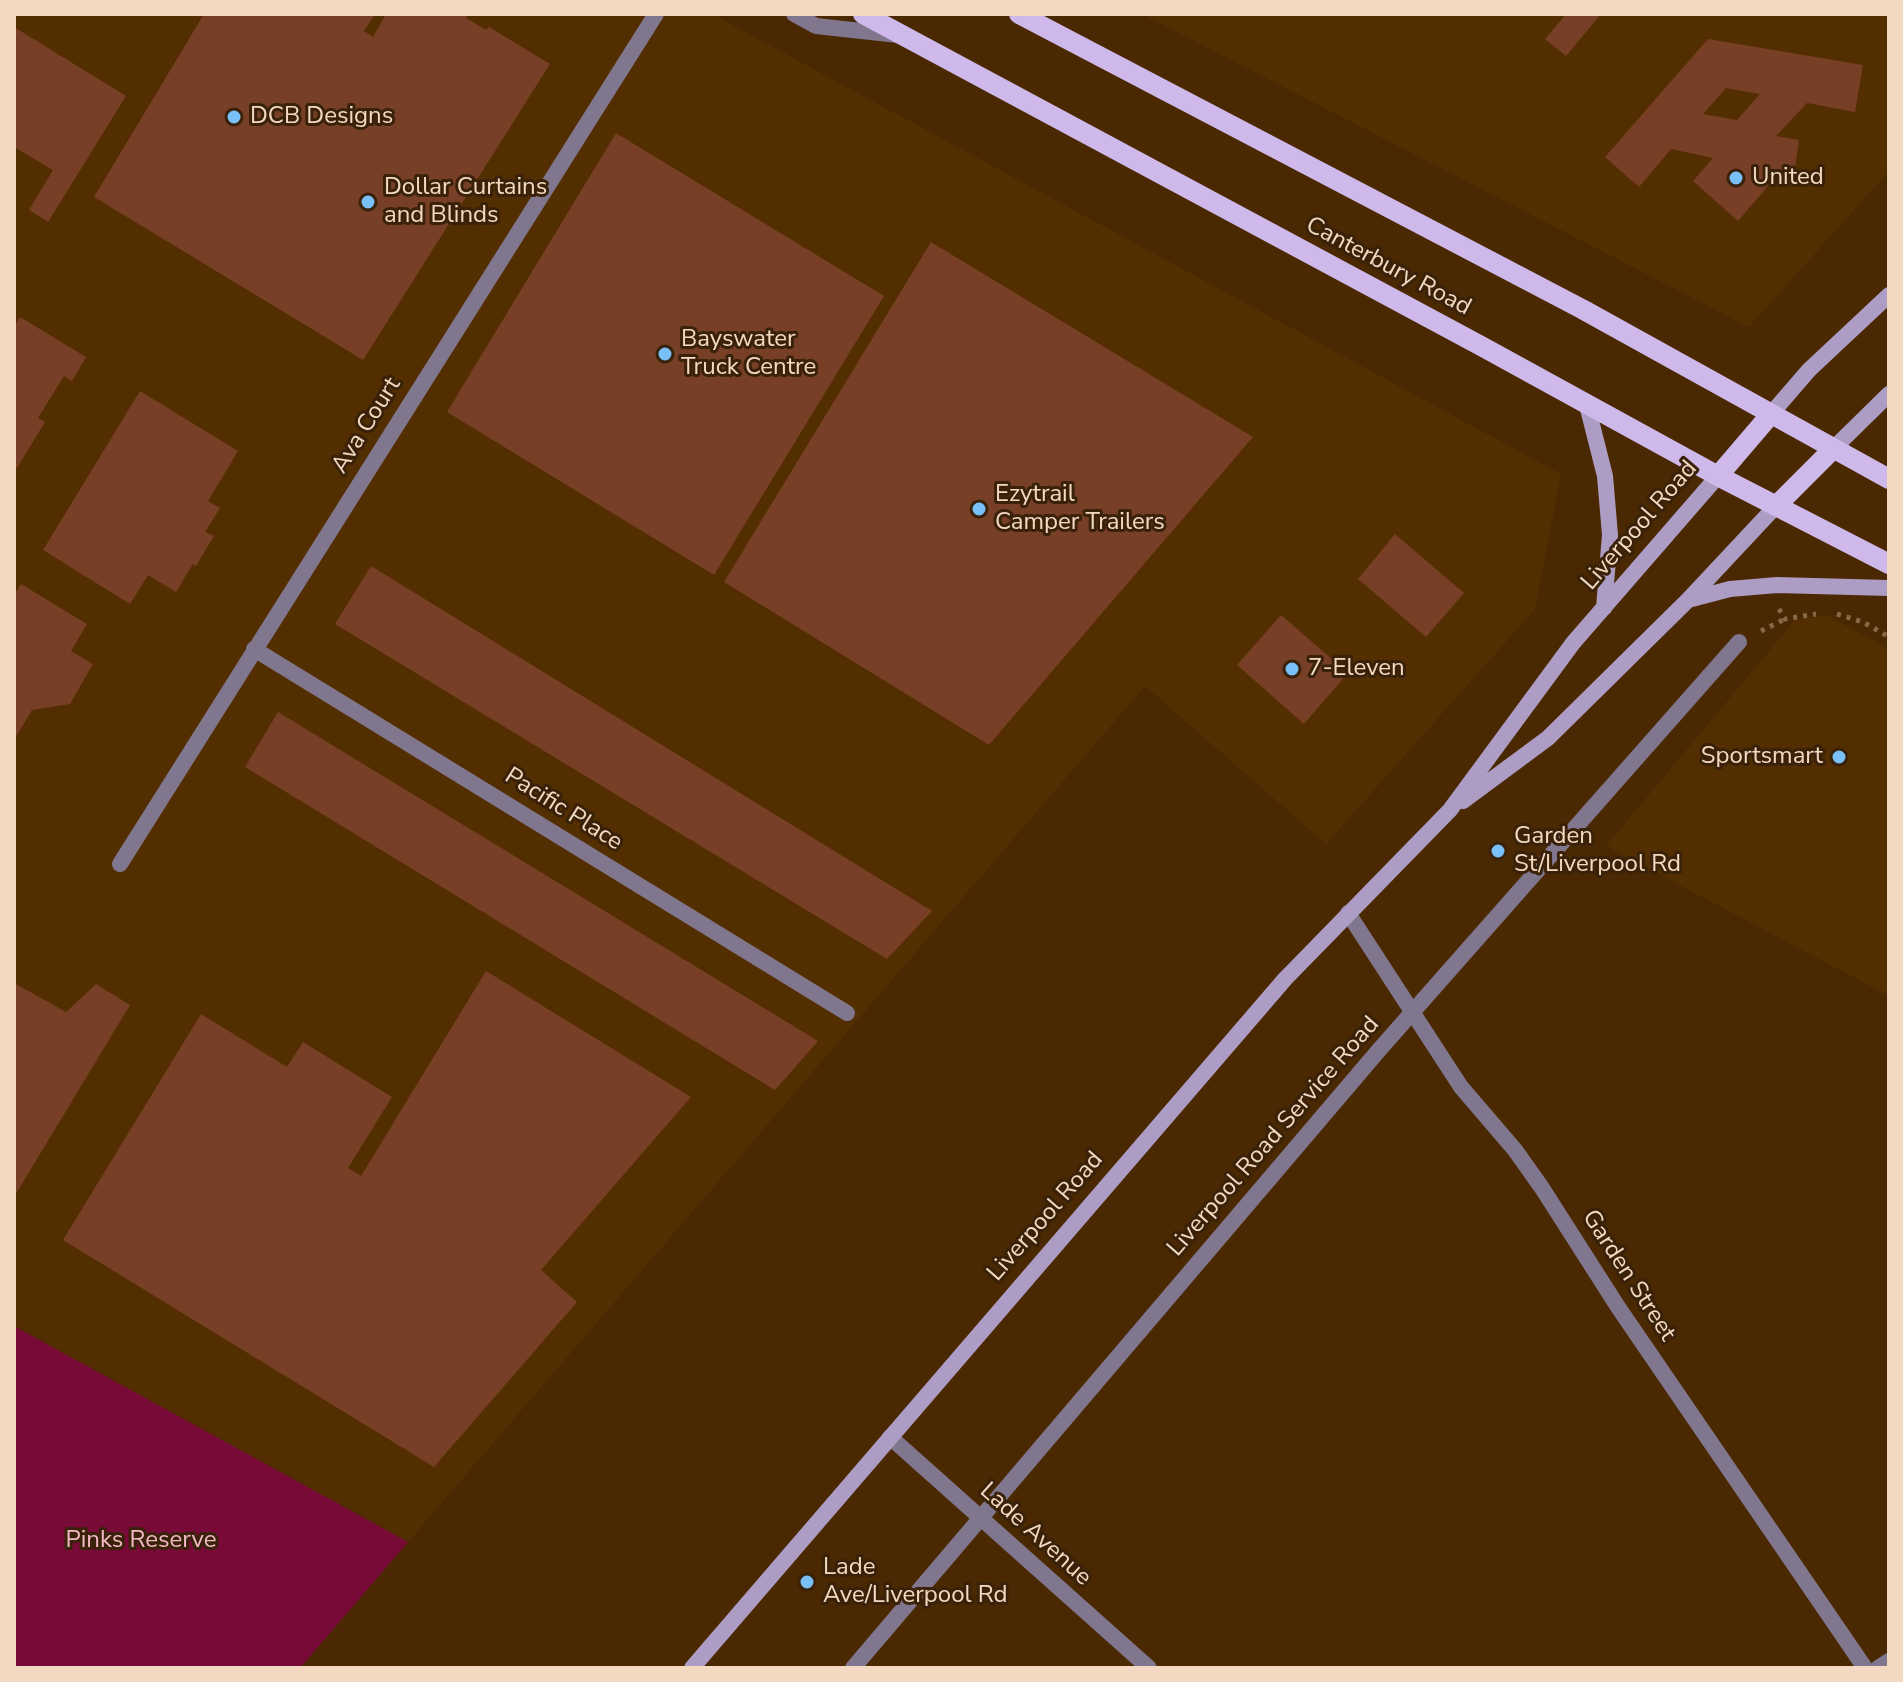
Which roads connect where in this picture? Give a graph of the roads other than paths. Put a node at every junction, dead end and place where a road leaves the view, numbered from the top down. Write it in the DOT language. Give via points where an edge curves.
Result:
graph roads {
  1 [pos="656,14"];
  2 [pos="794,14"];
  3 [pos="863,14"];
  4 [pos="1019,14"];
  5 [pos="904,36"];
  6 [pos="1889,295"];
  7 [pos="1889,394"];
  8 [pos="1587,405"];
  9 [pos="1771,414"];
  10 [pos="1833,449"];
  11 [pos="1718,476"];
  12 [pos="1889,479"];
  13 [pos="1776,506"];
  14 [pos="1889,564"];
  15 [pos="1889,588"];
  16 [pos="1688,600"];
  17 [pos="1604,608"];
  18 [pos="1739,642"];
  19 [pos="254,649"];
  20 [pos="1450,810"];
  21 [pos="120,864"];
  22 [pos="1348,913"];
  23 [pos="1414,1012"];
  24 [pos="847,1013"];
  25 [pos="890,1437"];
  26 [pos="980,1519"];
  27 [pos="1889,1661"];
  28 [pos="692,1668"];
  29 [pos="853,1668"];
  30 [pos="1149,1668"];
  31 [pos="1865,1668"];
  32 [pos="1878,1668"];
  1 -- 19 [label="street, Ava Court"];
  2 -- 5 [label="street" via="816,26"];
  3 -- 5 [label="main road, Canterbury Road"];
  4 -- 9 [label="main road"];
  5 -- 8 [label="main road, Canterbury Road"];
  6 -- 9 [label="main road, Liverpool Road"];
  7 -- 10 [label="main road, Liverpool Road"];
  8 -- 11 [label="main road, Canterbury Road"];
  8 -- 17 [label="main road" via="1605,476 1609,521"];
  9 -- 10 [label="main road"];
  9 -- 11 [label="main road, Liverpool Road"];
  10 -- 12 [label="main road"];
  10 -- 13 [label="main road, Liverpool Road"];
  11 -- 13 [label="main road, Canterbury Road"];
  11 -- 17 [label="main road, Liverpool Road"];
  13 -- 14 [label="main road, Canterbury Road"];
  13 -- 16 [label="main road, Liverpool Road"];
  15 -- 16 [label="main road" via="1777,585"];
  16 -- 20 [label="main road, Liverpool Road" via="1548,738"];
  17 -- 20 [label="main road, Liverpool Road"];
  18 -- 23 [label="street, Liverpool Road Service Road"];
  19 -- 21 [label="street, Ava Court"];
  19 -- 24 [label="street, Pacific Place"];
  20 -- 22 [label="main road, Liverpool Road"];
  22 -- 23 [label="street, Garden Street"];
  22 -- 25 [label="main road, Liverpool Road" via="1285,979"];
  23 -- 26 [label="street, Liverpool Road Service Road"];
  23 -- 31 [label="street, Garden Street" via="1461,1087 1542,1188"];
  25 -- 26 [label="street, Lade Avenue"];
  25 -- 28 [label="main road, Liverpool Road"];
  26 -- 29 [label="street, Liverpool Road Service Road"];
  26 -- 30 [label="street, Lade Avenue"];
  27 -- 32 [label="street"];
}
